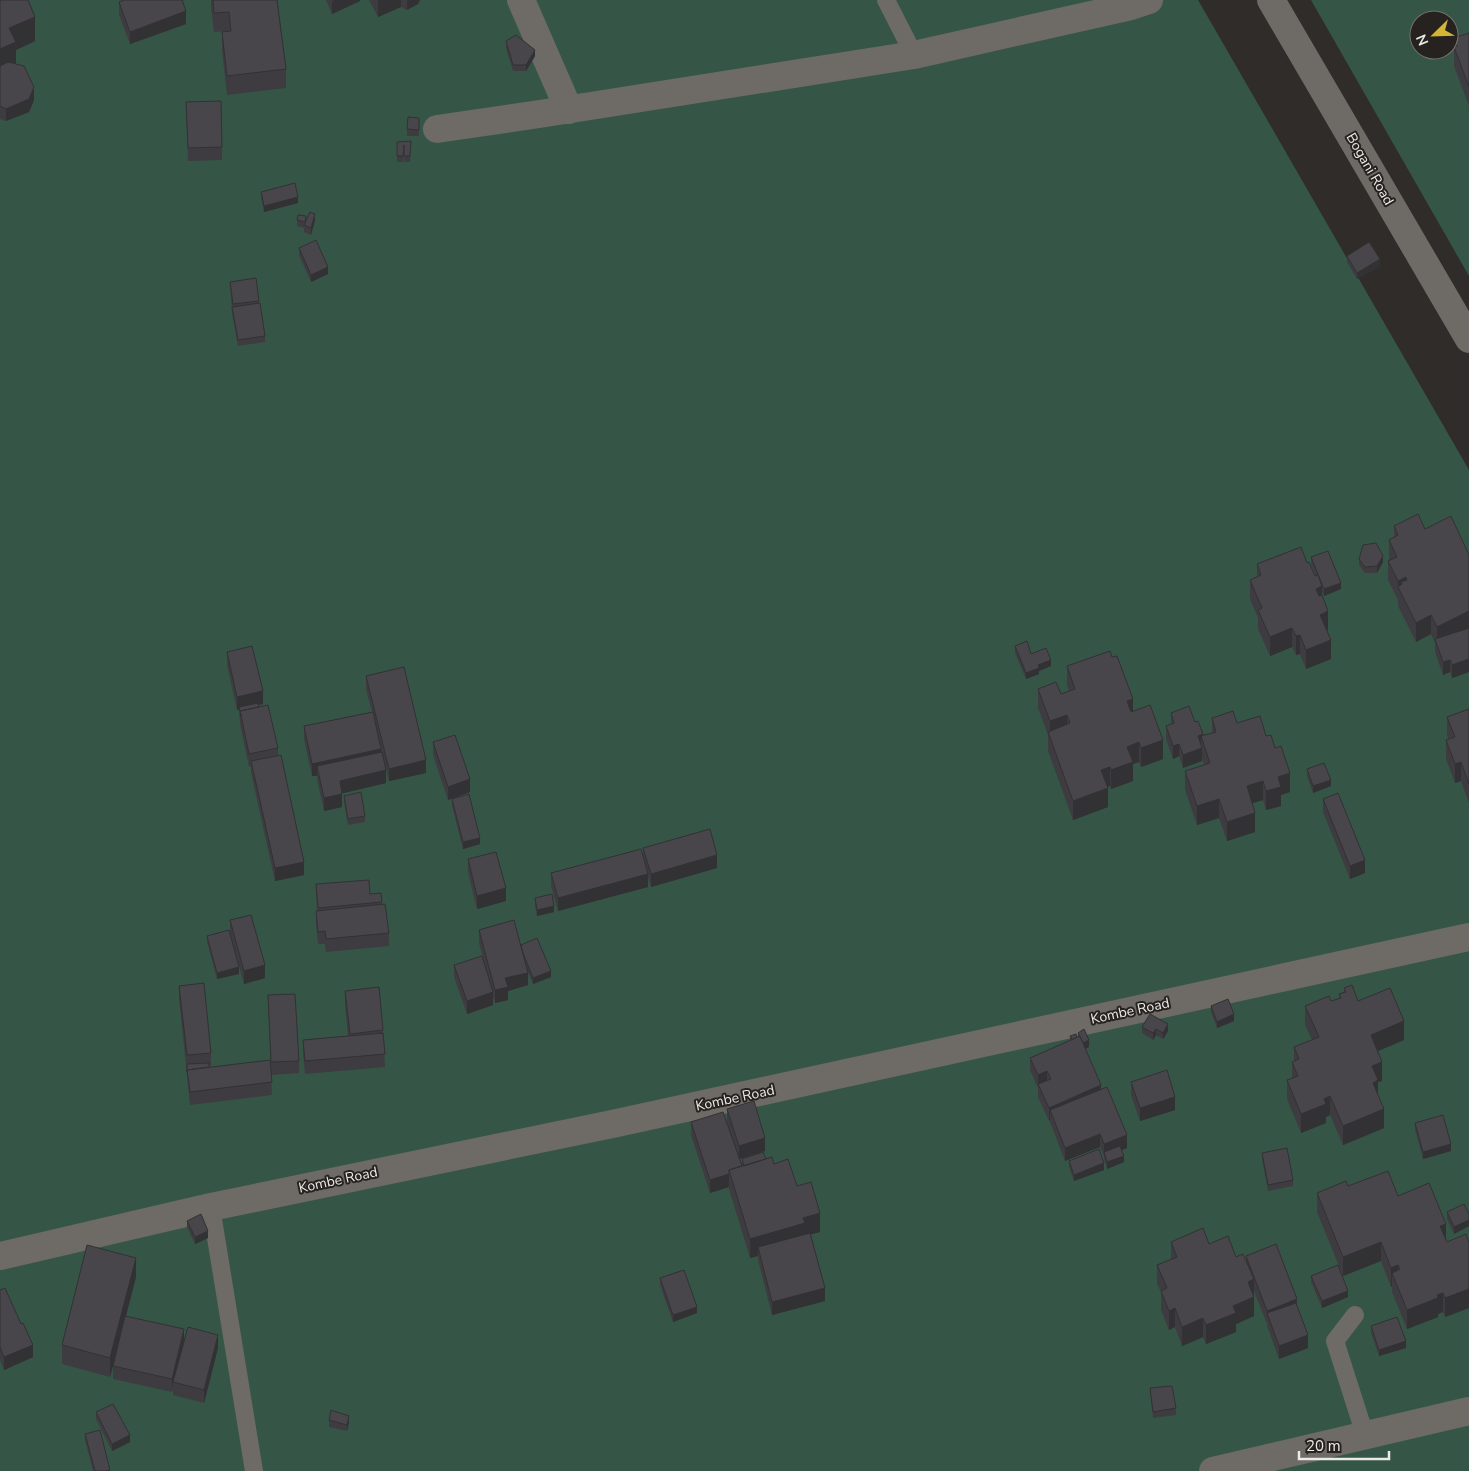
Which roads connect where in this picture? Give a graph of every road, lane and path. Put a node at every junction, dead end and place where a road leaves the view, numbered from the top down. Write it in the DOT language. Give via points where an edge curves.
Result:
graph roads {
  1 [pos="521,0"];
  2 [pos="886,0"];
  3 [pos="1149,0"];
  4 [pos="1271,0"];
  5 [pos="914,55"];
  6 [pos="569,110"];
  7 [pos="437,128"];
  8 [pos="1469,339"];
  9 [pos="1469,937"];
  10 [pos="211,1207"];
  11 [pos="0,1256"];
  12 [pos="1355,1315"];
  13 [pos="1469,1411"];
  14 [pos="1365,1435"];
  15 [pos="254,1471"];
  16 [pos="1213,1471"];
  1 -- 6 [label="street"];
  2 -- 5 [label="lane"];
  3 -- 5 [label="street"];
  4 -- 8 [label="street, Bogani Road"];
  5 -- 6 [label="street"];
  6 -- 7 [label="street"];
  9 -- 10 [label="street, Kombe Road" via="627,1121"];
  10 -- 11 [label="street, Kombe Road"];
  10 -- 15 [label="lane"];
  12 -- 14 [label="lane" via="1336,1341"];
  13 -- 14 [label="street"];
  14 -- 16 [label="street"];
}
